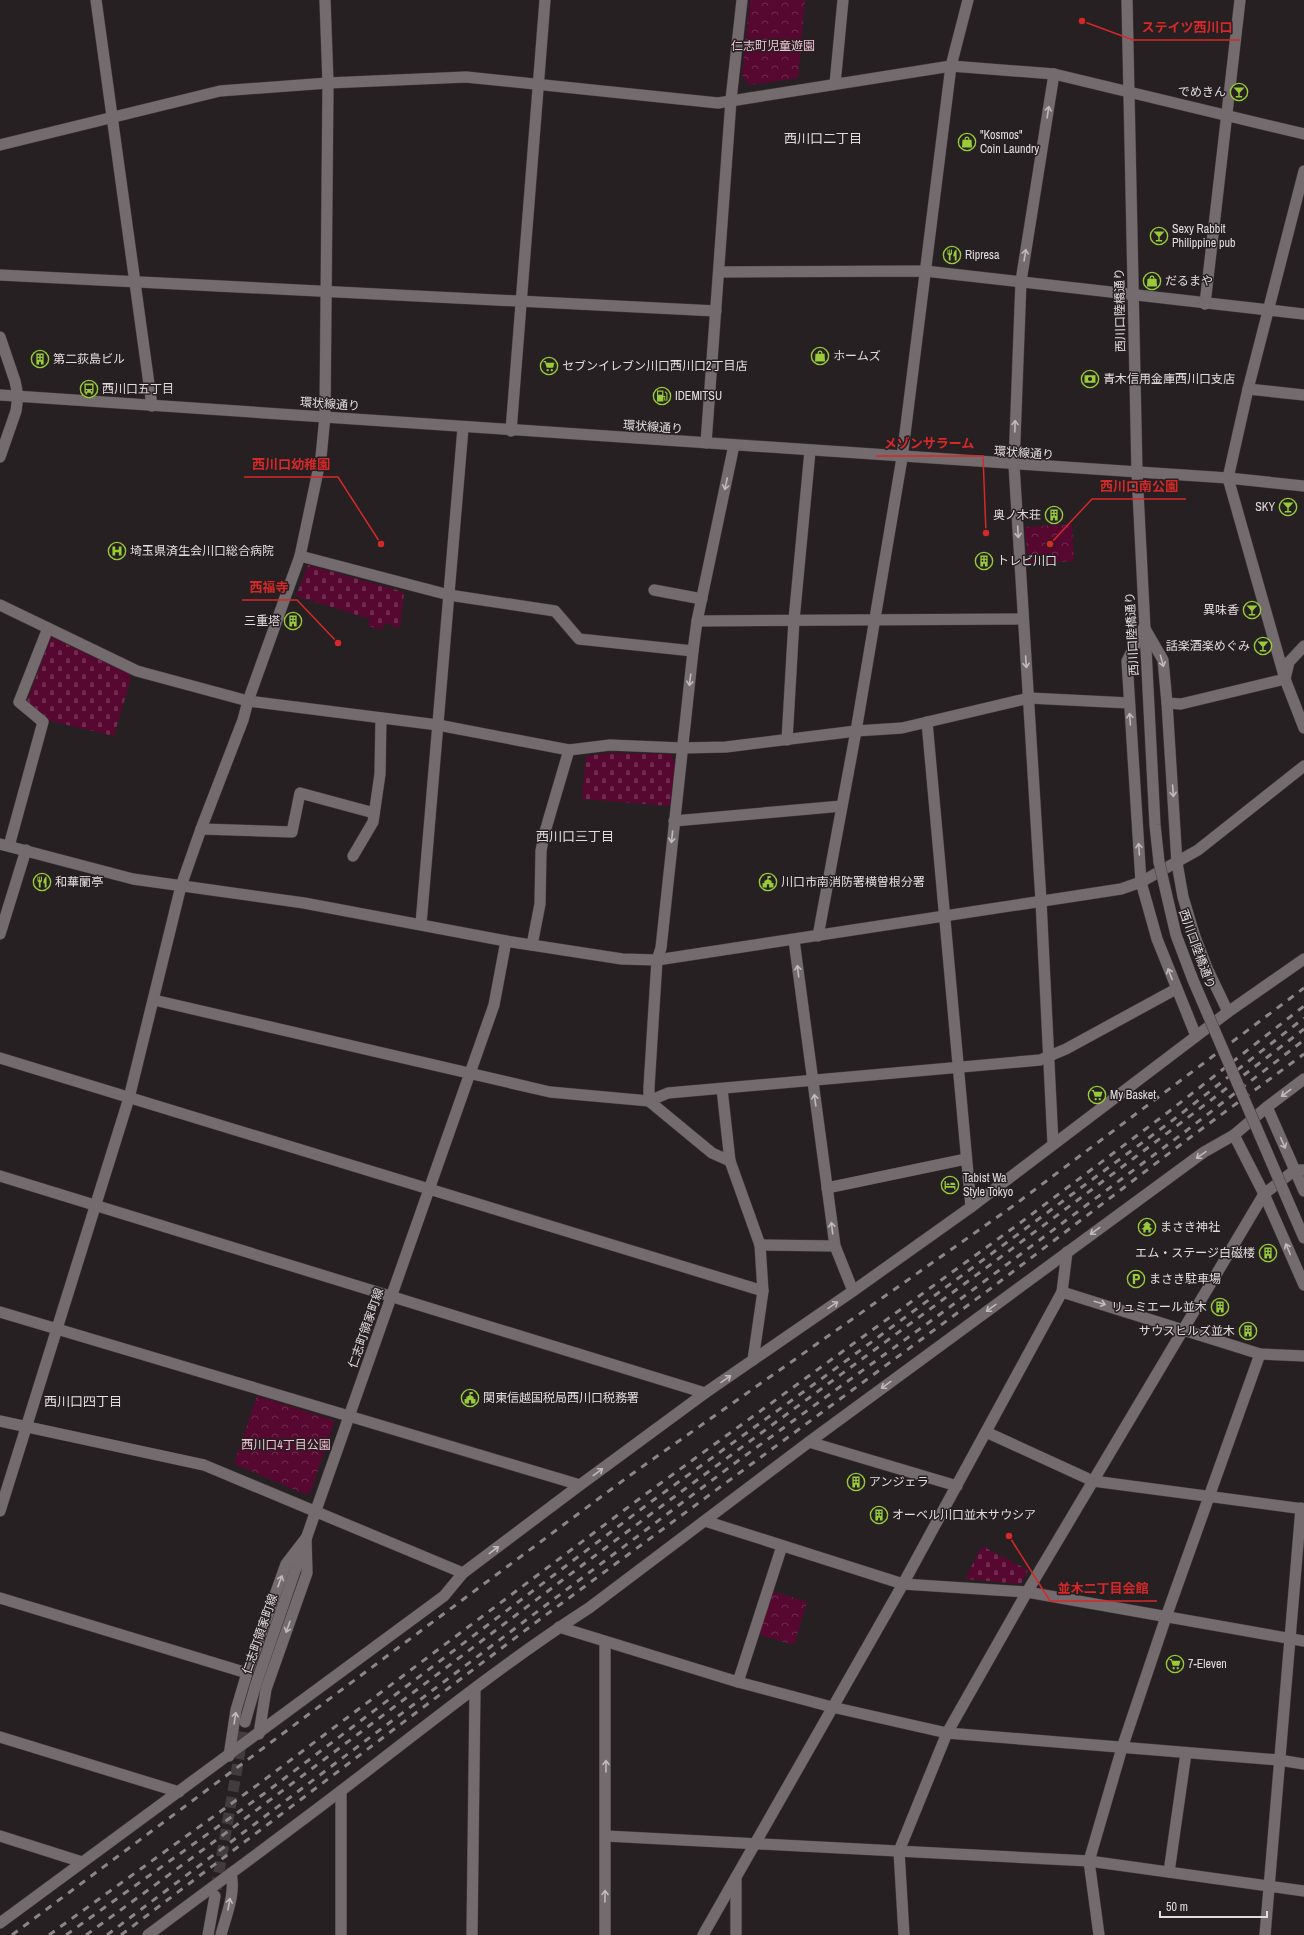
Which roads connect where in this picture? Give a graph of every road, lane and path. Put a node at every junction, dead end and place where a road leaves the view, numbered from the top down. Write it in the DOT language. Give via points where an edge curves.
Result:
graph roads {
  1 [pos="96,0"];
  2 [pos="325,0"];
  3 [pos="546,0"];
  4 [pos="742,0"];
  5 [pos="843,0"];
  6 [pos="968,0"];
  7 [pos="1126,0"];
  8 [pos="1240,0"];
  9 [pos="951,66"];
  10 [pos="1054,74"];
  11 [pos="328,83"];
  12 [pos="539,83"];
  13 [pos="835,84"];
  14 [pos="1128,91"];
  15 [pos="731,100"];
  16 [pos="1228,115"];
  17 [pos="113,117"];
  18 [pos="1304,134"];
  19 [pos="0,145"];
  20 [pos="1304,171"];
  21 [pos="719,272"];
  22 [pos="925,272"];
  23 [pos="0,275"];
  24 [pos="136,281"];
  25 [pos="1021,281"];
  26 [pos="326,291"];
  27 [pos="1132,296"];
  28 [pos="520,301"];
  29 [pos="1205,304"];
  30 [pos="716,311"];
  31 [pos="1269,311"];
  32 [pos="1304,314"];
  33 [pos="0,337"];
  34 [pos="1248,389"];
  35 [pos="0,395"];
  36 [pos="1304,395"];
  37 [pos="18,396"];
  38 [pos="152,406"];
  39 [pos="325,416"];
  40 [pos="463,428"];
  41 [pos="511,431"];
  42 [pos="706,443"];
  43 [pos="734,445"];
  44 [pos="810,451"];
  45 [pos="0,457"];
  46 [pos="902,458"];
  47 [pos="1014,465"];
  48 [pos="1137,474"];
  49 [pos="1228,478"];
  50 [pos="1304,486"];
  51 [pos="300,556"];
  52 [pos="654,590"];
  53 [pos="449,595"];
  54 [pos="702,599"];
  55 [pos="0,605"];
  56 [pos="1023,619"];
  57 [pos="794,620"];
  58 [pos="874,620"];
  59 [pos="698,621"];
  60 [pos="1144,627"];
  61 [pos="48,628"];
  62 [pos="1304,646"];
  63 [pos="693,651"];
  64 [pos="1285,678"];
  65 [pos="1029,698"];
  66 [pos="248,701"];
  67 [pos="1129,703"];
  68 [pos="1167,703"];
  69 [pos="381,718"];
  70 [pos="927,722"];
  71 [pos="438,725"];
  72 [pos="1304,728"];
  73 [pos="856,731"];
  74 [pos="787,740"];
  75 [pos="682,748"];
  76 [pos="569,750"];
  77 [pos="1304,766"];
  78 [pos="842,806"];
  79 [pos="374,813"];
  80 [pos="674,821"];
  81 [pos="201,828"];
  82 [pos="5,845"];
  83 [pos="26,850"];
  84 [pos="353,856"];
  85 [pos="1177,863"];
  86 [pos="1141,882"];
  87 [pos="181,886"];
  88 [pos="1042,901"];
  89 [pos="945,916"];
  90 [pos="421,924"];
  91 [pos="0,934"];
  92 [pos="818,936"];
  93 [pos="794,940"];
  94 [pos="506,941"];
  95 [pos="532,945"];
  96 [pos="1304,959"];
  97 [pos="657,960"];
  98 [pos="1176,989"];
  99 [pos="154,1000"];
  100 [pos="1228,1012"];
  101 [pos="1196,1036"];
  102 [pos="1048,1057"];
  103 [pos="0,1058"];
  104 [pos="960,1068"];
  105 [pos="470,1073"];
  106 [pos="1304,1079"];
  107 [pos="812,1080"];
  108 [pos="722,1089"];
  109 [pos="129,1098"];
  110 [pos="650,1101"];
  111 [pos="1267,1107"];
  112 [pos="1234,1135"];
  113 [pos="1054,1144"];
  114 [pos="966,1159"];
  115 [pos="730,1161"];
  116 [pos="1300,1170"];
  117 [pos="0,1176"];
  118 [pos="827,1188"];
  119 [pos="429,1189"];
  120 [pos="1304,1191"];
  121 [pos="1264,1194"];
  122 [pos="96,1205"];
  123 [pos="971,1207"];
  124 [pos="1304,1238"];
  125 [pos="760,1245"];
  126 [pos="835,1246"];
  127 [pos="1067,1252"];
  128 [pos="1304,1285"];
  129 [pos="763,1291"];
  130 [pos="853,1291"];
  131 [pos="1062,1292"];
  132 [pos="391,1296"];
  133 [pos="0,1312"];
  134 [pos="1183,1328"];
  135 [pos="57,1329"];
  136 [pos="1260,1354"];
  137 [pos="1304,1356"];
  138 [pos="753,1360"];
  139 [pos="705,1393"];
  140 [pos="348,1417"];
  141 [pos="0,1421"];
  142 [pos="27,1427"];
  143 [pos="986,1432"];
  144 [pos="809,1442"];
  145 [pos="1093,1481"];
  146 [pos="580,1485"];
  147 [pos="957,1486"];
  148 [pos="1209,1497"];
  149 [pos="1303,1509"];
  150 [pos="0,1511"];
  151 [pos="315,1513"];
  152 [pos="705,1521"];
  153 [pos="306,1538"];
  154 [pos="782,1546"];
  155 [pos="463,1573"];
  156 [pos="903,1584"];
  157 [pos="1027,1592"];
  158 [pos="0,1598"];
  159 [pos="1166,1618"];
  160 [pos="559,1627"];
  161 [pos="1290,1640"];
  162 [pos="1304,1641"];
  163 [pos="605,1642"];
  164 [pos="247,1673"];
  165 [pos="738,1682"];
  166 [pos="475,1689"];
  167 [pos="832,1707"];
  168 [pos="245,1722"];
  169 [pos="947,1733"];
  170 [pos="259,1734"];
  171 [pos="0,1736"];
  172 [pos="1122,1748"];
  173 [pos="1186,1753"];
  174 [pos="228,1756"];
  175 [pos="1279,1760"];
  176 [pos="1304,1764"];
  177 [pos="341,1791"];
  178 [pos="179,1792"];
  179 [pos="0,1836"];
  180 [pos="606,1836"];
  181 [pos="755,1843"];
  182 [pos="899,1851"];
  183 [pos="1089,1861"];
  184 [pos="82,1862"];
  185 [pos="1169,1872"];
  186 [pos="231,1873"];
  187 [pos="736,1877"];
  188 [pos="1268,1886"];
  189 [pos="1304,1891"];
  190 [pos="215,1896"];
  191 [pos="0,1923"];
  192 [pos="148,1935"];
  193 [pos="208,1935"];
  194 [pos="221,1935"];
  195 [pos="341,1935"];
  196 [pos="472,1935"];
  197 [pos="605,1935"];
  198 [pos="703,1935"];
  199 [pos="736,1935"];
  200 [pos="904,1935"];
  201 [pos="1099,1935"];
  202 [pos="1265,1935"];
  1 -- 17 [label="street"];
  2 -- 11 [label="street"];
  3 -- 12 [label="street"];
  4 -- 15 [label="street"];
  5 -- 13 [label="street"];
  6 -- 9 [label="street"];
  7 -- 14 [label="street, 西川口陸橋通り"];
  8 -- 16 [label="street"];
  9 -- 10 [label="street"];
  9 -- 13 [label="street"];
  9 -- 22 [label="street"];
  10 -- 14 [label="street"];
  25 -- 10 [label="street, one-way"];
  11 -- 12 [label="street" via="466,76"];
  11 -- 17 [label="street" via="220,91"];
  11 -- 26 [label="street"];
  12 -- 15 [label="street" via="718,103"];
  12 -- 28 [label="street"];
  13 -- 15 [label="street"];
  14 -- 16 [label="street"];
  14 -- 27 [label="street, 西川口陸橋通り"];
  15 -- 21 [label="street"];
  16 -- 18 [label="street"];
  16 -- 29 [label="street"];
  17 -- 19 [label="street"];
  17 -- 24 [label="street"];
  20 -- 31 [label="street"];
  21 -- 22 [label="street"];
  21 -- 30 [label="street"];
  22 -- 25 [label="street"];
  22 -- 46 [label="street"];
  23 -- 24 [label="street"];
  24 -- 26 [label="street"];
  24 -- 38 [label="street"];
  25 -- 27 [label="street"];
  47 -- 25 [label="street, one-way"];
  26 -- 28 [label="street"];
  26 -- 39 [label="street"];
  27 -- 29 [label="street"];
  27 -- 48 [label="street, 西川口陸橋通り"];
  28 -- 30 [label="street"];
  28 -- 41 [label="street"];
  29 -- 31 [label="street"];
  30 -- 42 [label="street"];
  31 -- 32 [label="street"];
  31 -- 34 [label="street"];
  33 -- 37 [label="street"];
  34 -- 36 [label="street"];
  34 -- 49 [label="street"];
  35 -- 37 [label="street, 環状線通り"];
  37 -- 38 [label="street, 環状線通り"];
  37 -- 45 [label="street" via="16,411"];
  38 -- 39 [label="street, 環状線通り"];
  39 -- 40 [label="street, 環状線通り"];
  39 -- 51 [label="street" via="321,457"];
  40 -- 41 [label="street, 環状線通り"];
  40 -- 53 [label="street"];
  41 -- 42 [label="street, 環状線通り"];
  42 -- 43 [label="street, 環状線通り"];
  43 -- 44 [label="street, 環状線通り"];
  43 -- 54 [label="street, one-way"];
  44 -- 46 [label="street, 環状線通り"];
  44 -- 57 [label="street"];
  46 -- 47 [label="street, 環状線通り"];
  46 -- 58 [label="street"];
  47 -- 48 [label="street, 環状線通り"];
  47 -- 56 [label="street, one-way"];
  48 -- 49 [label="street, 環状線通り"];
  48 -- 60 [label="street, 西川口陸橋通り"];
  49 -- 50 [label="street, 環状線通り"];
  49 -- 64 [label="street"];
  51 -- 53 [label="street"];
  51 -- 66 [label="street"];
  52 -- 54 [label="street"];
  53 -- 63 [label="street" via="555,611 579,639"];
  53 -- 71 [label="street"];
  54 -- 59 [label="street"];
  55 -- 61 [label="street"];
  56 -- 58 [label="street"];
  56 -- 65 [label="street, one-way"];
  57 -- 58 [label="street"];
  57 -- 59 [label="street"];
  57 -- 74 [label="street"];
  58 -- 73 [label="street"];
  59 -- 63 [label="street"];
  60 -- 67 [label="street" via="1127,661"];
  60 -- 68 [label="street, one-way" via="1163,660"];
  60 -- 124 [label="street, 西川口陸橋通り, bridge" via="1155,825 1159,862 1172,922 1181,950"];
  61 -- 66 [label="street" via="137,671"];
  61 -- 82 [label="street" via="18,702 43,722"];
  62 -- 64 [label="street" via="1289,662"];
  63 -- 75 [label="street, one-way"];
  64 -- 68 [label="street" via="1181,704"];
  64 -- 72 [label="street"];
  65 -- 67 [label="street"];
  65 -- 70 [label="street"];
  65 -- 88 [label="street"];
  66 -- 69 [label="street"];
  66 -- 81 [label="street"];
  86 -- 67 [label="street, one-way"];
  68 -- 85 [label="street, one-way"];
  69 -- 71 [label="street"];
  69 -- 79 [label="street" via="380,774"];
  70 -- 73 [label="street" via="902,728"];
  70 -- 89 [label="street"];
  71 -- 76 [label="street"];
  71 -- 90 [label="street"];
  73 -- 74 [label="street"];
  73 -- 78 [label="street"];
  74 -- 75 [label="street" via="726,747"];
  75 -- 76 [label="street" via="610,745"];
  75 -- 80 [label="street"];
  76 -- 95 [label="street" via="544,835 541,852 540,904"];
  77 -- 85 [label="street" via="1198,850"];
  78 -- 80 [label="street"];
  78 -- 92 [label="street"];
  79 -- 81 [label="street" via="300,793 292,832"];
  79 -- 84 [label="street" via="373,822"];
  80 -- 97 [label="street, one-way" via="661,948"];
  81 -- 87 [label="street"];
  82 -- 83 [label="street"];
  83 -- 87 [label="street" via="133,879"];
  83 -- 91 [label="street"];
  85 -- 86 [label="street"];
  85 -- 100 [label="street" via="1183,897 1195,937"];
  86 -- 88 [label="street" via="1120,889"];
  98 -- 86 [label="street, one-way" via="1157,939"];
  87 -- 90 [label="street" via="304,903"];
  87 -- 99 [label="street"];
  88 -- 89 [label="street"];
  88 -- 102 [label="street"];
  89 -- 92 [label="street"];
  89 -- 104 [label="street"];
  90 -- 94 [label="street"];
  92 -- 93 [label="street"];
  93 -- 97 [label="street"];
  107 -- 93 [label="street, one-way"];
  94 -- 95 [label="street"];
  94 -- 105 [label="street, 仁志町領家町線" via="494,1005"];
  95 -- 97 [label="street" via="622,960"];
  96 -- 100 [label="street"];
  97 -- 110 [label="street"];
  98 -- 101 [label="street"];
  98 -- 102 [label="street"];
  99 -- 105 [label="street"];
  99 -- 109 [label="street"];
  100 -- 101 [label="street"];
  101 -- 113 [label="street"];
  102 -- 104 [label="street"];
  102 -- 113 [label="street"];
  103 -- 109 [label="street"];
  104 -- 107 [label="street"];
  104 -- 114 [label="street"];
  105 -- 110 [label="street" via="550,1092"];
  105 -- 119 [label="street, 仁志町領家町線"];
  106 -- 111 [label="street, one-way"];
  107 -- 108 [label="street"];
  118 -- 107 [label="street, one-way"];
  108 -- 110 [label="street" via="668,1093"];
  108 -- 115 [label="street"];
  109 -- 119 [label="street"];
  109 -- 122 [label="street"];
  110 -- 115 [label="street" via="712,1153"];
  111 -- 112 [label="street"];
  111 -- 116 [label="street, one-way"];
  112 -- 121 [label="street"];
  112 -- 127 [label="street, one-way" via="1204,1152"];
  113 -- 123 [label="street"];
  114 -- 118 [label="street"];
  114 -- 123 [label="street"];
  115 -- 125 [label="street"];
  116 -- 120 [label="street"];
  116 -- 121 [label="street"];
  117 -- 122 [label="street"];
  126 -- 118 [label="street, one-way"];
  119 -- 129 [label="street"];
  119 -- 132 [label="street, 仁志町領家町線"];
  128 -- 121 [label="street, one-way"];
  121 -- 134 [label="street"];
  122 -- 132 [label="street"];
  122 -- 135 [label="street"];
  123 -- 130 [label="street"];
  125 -- 126 [label="street"];
  125 -- 129 [label="street"];
  126 -- 130 [label="street"];
  127 -- 131 [label="street"];
  127 -- 144 [label="street, one-way"];
  129 -- 138 [label="street"];
  138 -- 130 [label="street, one-way"];
  131 -- 134 [label="street, one-way"];
  131 -- 143 [label="street"];
  132 -- 139 [label="street"];
  132 -- 140 [label="street, 仁志町領家町線"];
  133 -- 135 [label="street"];
  134 -- 136 [label="street"];
  134 -- 145 [label="street"];
  135 -- 140 [label="street"];
  135 -- 142 [label="street"];
  136 -- 137 [label="street"];
  136 -- 148 [label="street"];
  139 -- 138 [label="street, one-way"];
  146 -- 139 [label="street, one-way"];
  140 -- 146 [label="street"];
  140 -- 151 [label="street, 仁志町領家町線"];
  141 -- 142 [label="street"];
  142 -- 150 [label="street"];
  142 -- 151 [label="street" via="204,1465"];
  143 -- 145 [label="street"];
  143 -- 147 [label="street"];
  144 -- 147 [label="street"];
  144 -- 152 [label="street"];
  145 -- 148 [label="street"];
  145 -- 157 [label="street"];
  155 -- 146 [label="street, one-way"];
  147 -- 156 [label="street"];
  148 -- 149 [label="street"];
  148 -- 159 [label="street"];
  149 -- 161 [label="street"];
  151 -- 153 [label="street, 仁志町領家町線"];
  151 -- 155 [label="street"];
  152 -- 154 [label="street"];
  152 -- 160 [label="street" via="589,1608"];
  164 -- 153 [label="street, one-way" via="286,1564"];
  153 -- 168 [label="street, 仁志町領家町線"];
  153 -- 170 [label="street, one-way" via="307,1573 266,1689"];
  154 -- 156 [label="street"];
  154 -- 165 [label="street"];
  155 -- 170 [label="street" via="444,1596"];
  156 -- 157 [label="street"];
  156 -- 167 [label="street"];
  157 -- 159 [label="street"];
  157 -- 169 [label="street"];
  158 -- 164 [label="street"];
  159 -- 161 [label="street"];
  159 -- 172 [label="street"];
  160 -- 163 [label="street"];
  160 -- 166 [label="street"];
  161 -- 162 [label="street"];
  161 -- 175 [label="street"];
  163 -- 165 [label="street"];
  180 -- 163 [label="street, one-way"];
  174 -- 164 [label="street, one-way" via="236,1710"];
  165 -- 167 [label="street"];
  166 -- 177 [label="street"];
  166 -- 196 [label="street"];
  167 -- 169 [label="street"];
  167 -- 181 [label="street"];
  169 -- 172 [label="street"];
  169 -- 182 [label="street"];
  170 -- 174 [label="street"];
  171 -- 178 [label="street"];
  172 -- 173 [label="street"];
  172 -- 183 [label="street"];
  173 -- 175 [label="street"];
  173 -- 185 [label="street"];
  174 -- 178 [label="street"];
  175 -- 176 [label="street"];
  175 -- 188 [label="street"];
  177 -- 186 [label="street"];
  177 -- 195 [label="street"];
  178 -- 184 [label="street"];
  179 -- 184 [label="street"];
  180 -- 181 [label="street"];
  197 -- 180 [label="street, one-way"];
  181 -- 182 [label="street"];
  181 -- 187 [label="street"];
  182 -- 183 [label="street"];
  182 -- 200 [label="street"];
  183 -- 185 [label="street"];
  183 -- 201 [label="street"];
  184 -- 191 [label="street"];
  185 -- 188 [label="street"];
  186 -- 192 [label="street"];
  194 -- 186 [label="street, one-way" via="228,1914 233,1882"];
  187 -- 198 [label="street"];
  187 -- 199 [label="street"];
  188 -- 189 [label="street"];
  188 -- 202 [label="street"];
  190 -- 193 [label="street"];
}
